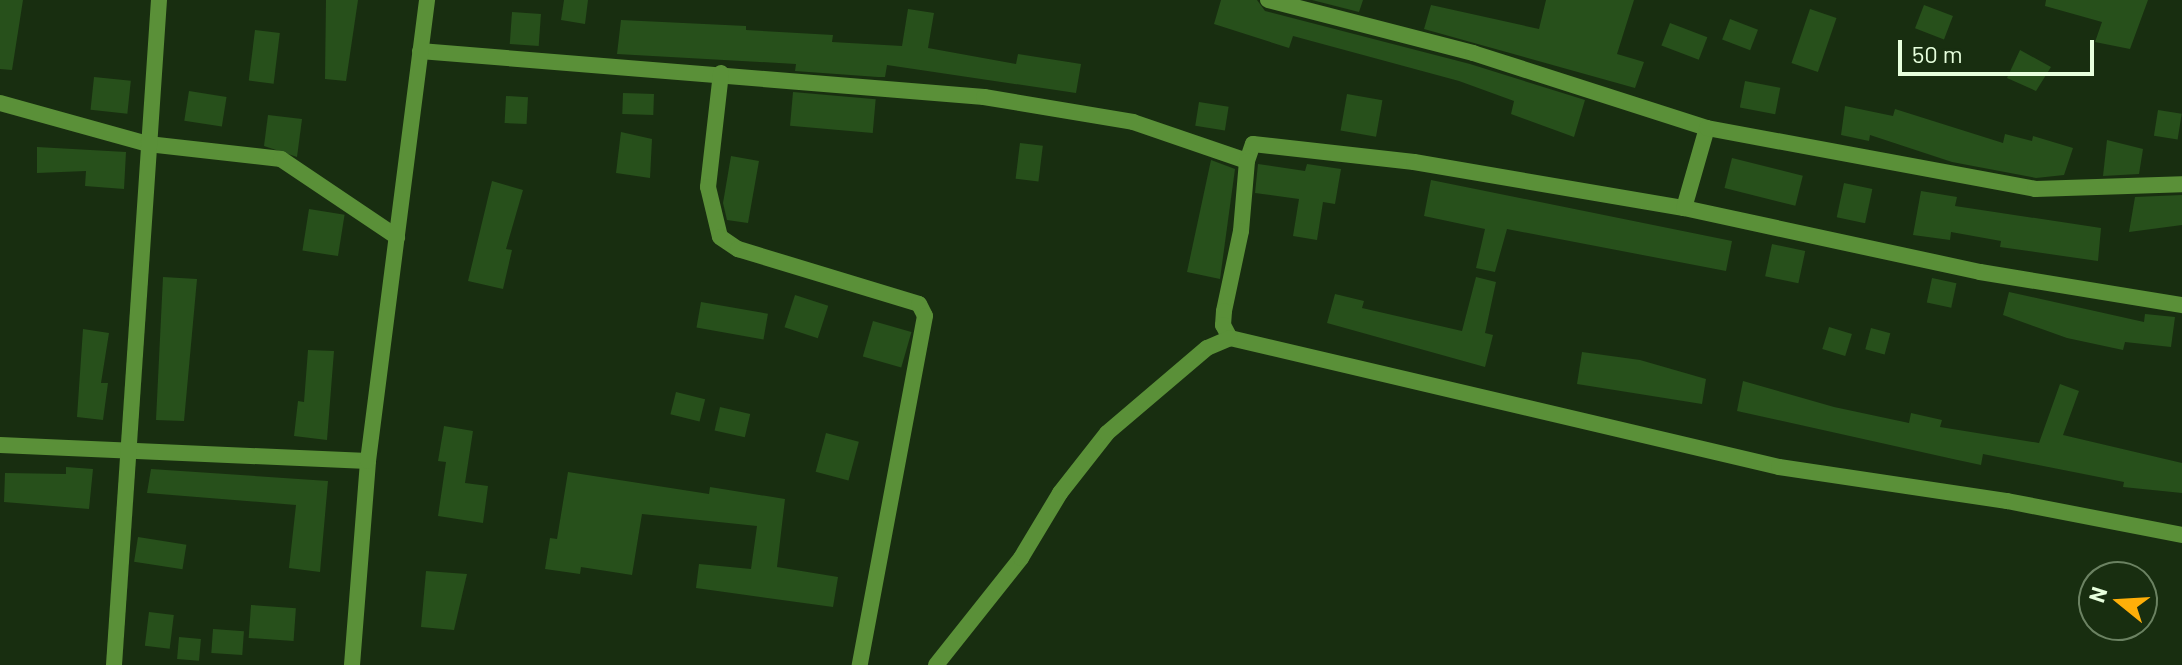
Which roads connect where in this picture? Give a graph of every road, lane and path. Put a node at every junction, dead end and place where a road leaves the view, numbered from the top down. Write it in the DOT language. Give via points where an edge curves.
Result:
graph roads {
  1 [pos="159,0"];
  2 [pos="427,0"];
  3 [pos="1268,0"];
  4 [pos="420,51"];
  5 [pos="721,73"];
  6 [pos="0,103"];
  7 [pos="1707,128"];
  8 [pos="148,144"];
  9 [pos="1247,161"];
  10 [pos="2182,184"];
  11 [pos="1684,208"];
  12 [pos="397,237"];
  13 [pos="2182,305"];
  14 [pos="1230,338"];
  15 [pos="0,445"];
  16 [pos="131,451"];
  17 [pos="368,461"];
  18 [pos="2182,535"];
  19 [pos="114,665"];
  20 [pos="352,665"];
  21 [pos="860,665"];
  22 [pos="936,665"];
  1 -- 8 [label="street"];
  2 -- 4 [label="street"];
  3 -- 7 [label="street" via="1473,53"];
  4 -- 5 [label="street"];
  4 -- 12 [label="street"];
  5 -- 9 [label="street" via="984,97 1118,119"];
  5 -- 21 [label="street" via="708,187 720,237 738,249 919,304 925,316"];
  6 -- 8 [label="street"];
  7 -- 10 [label="street" via="2035,189"];
  7 -- 11 [label="street"];
  8 -- 12 [label="street" via="281,159"];
  8 -- 16 [label="street"];
  9 -- 11 [label="street" via="1253,144 1414,162"];
  9 -- 14 [label="street" via="1241,231 1224,311 1223,325"];
  11 -- 13 [label="street" via="1980,272"];
  12 -- 17 [label="street"];
  14 -- 18 [label="street" via="1779,467 2007,501"];
  14 -- 22 [label="street" via="1207,348 1107,433 1060,493 1021,558"];
  15 -- 16 [label="street"];
  16 -- 17 [label="street"];
  16 -- 19 [label="street"];
  17 -- 20 [label="street"];
}
